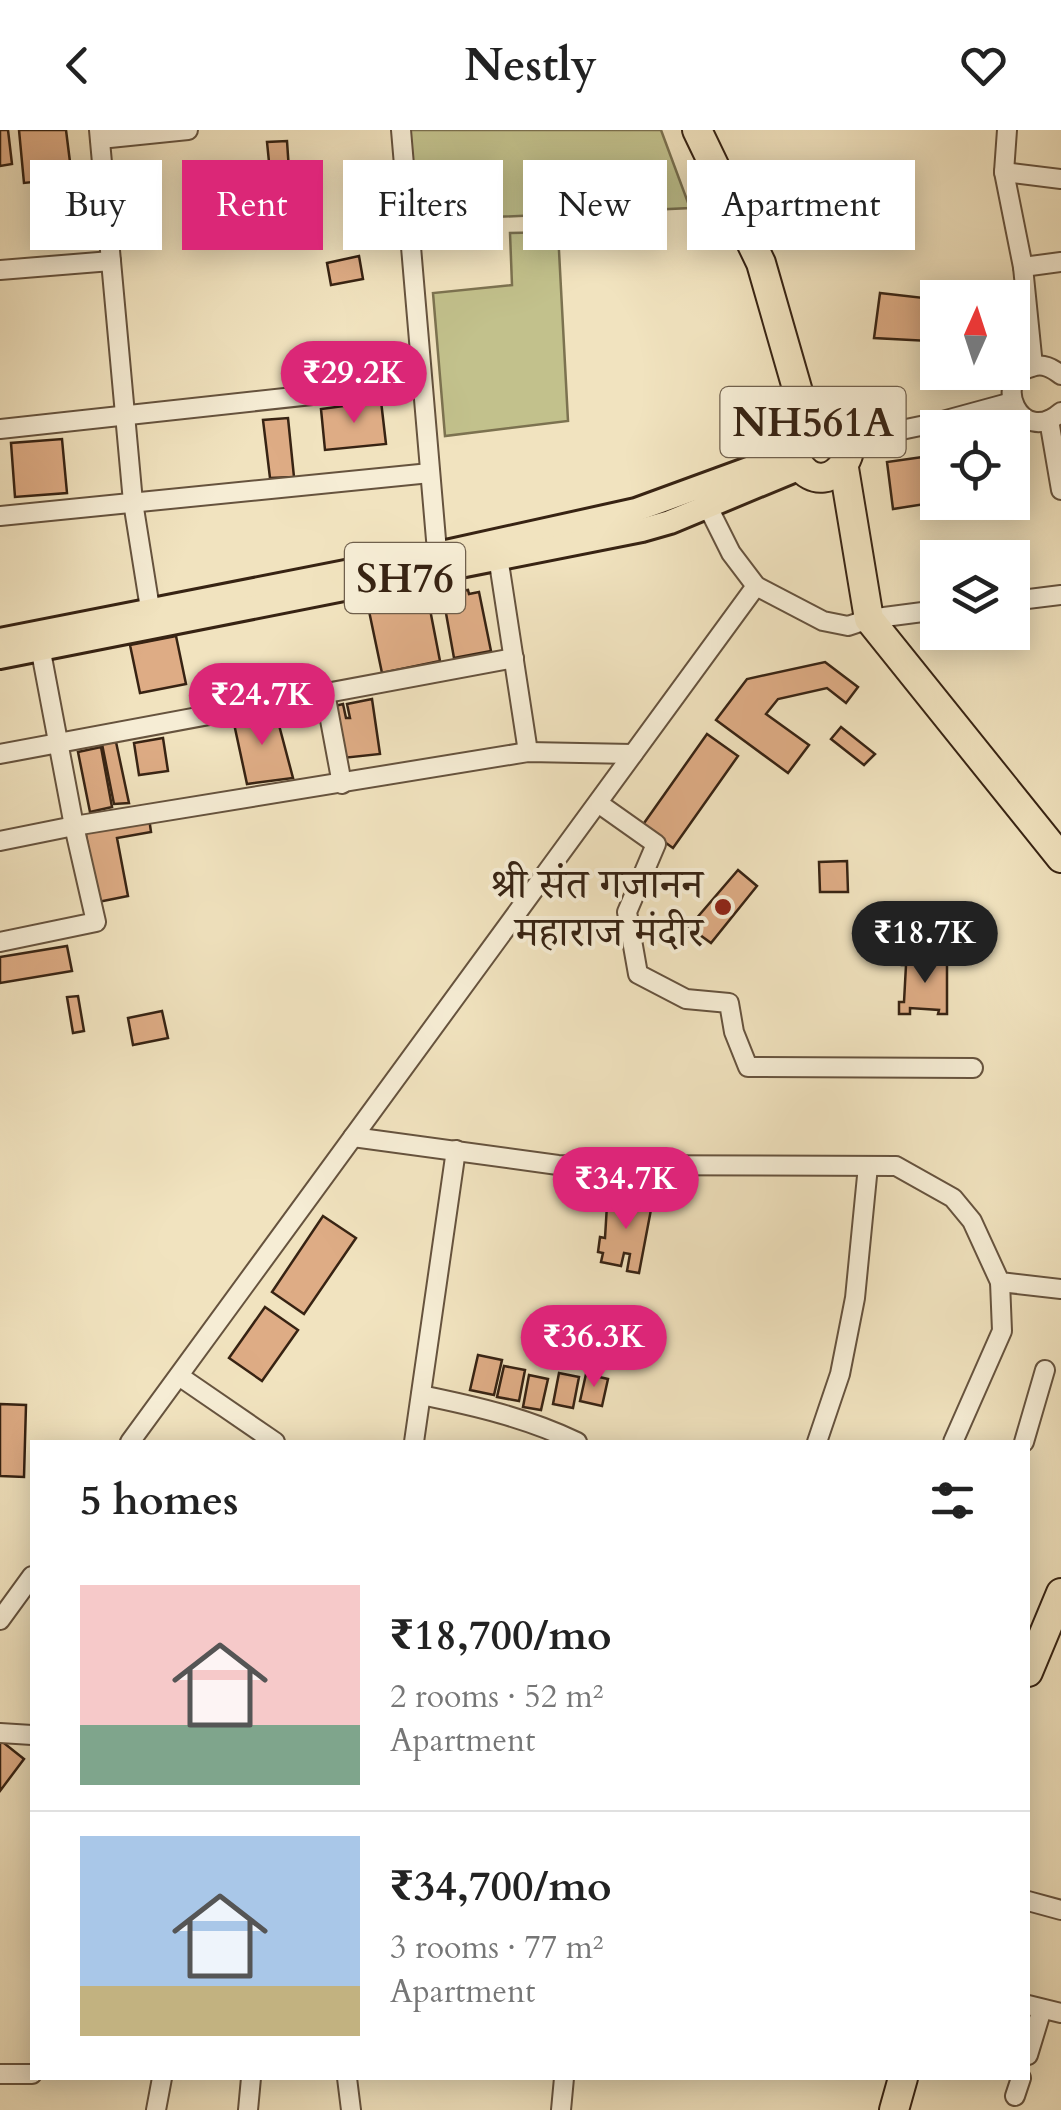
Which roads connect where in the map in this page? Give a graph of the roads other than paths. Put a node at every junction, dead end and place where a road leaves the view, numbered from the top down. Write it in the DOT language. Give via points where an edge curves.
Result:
graph roads {
  1 [pos="188,130"];
  2 [pos="401,130"];
  3 [pos="697,130"];
  4 [pos="1007,130"];
  5 [pos="100,135"];
  6 [pos="1004,172"];
  7 [pos="1061,179"];
  8 [pos="111,262"];
  9 [pos="1061,262"];
  10 [pos="1023,267"];
  11 [pos="0,270"];
  12 [pos="1033,366"];
  13 [pos="1061,375"];
  14 [pos="422,383"];
  15 [pos="1012,402"];
  16 [pos="126,415"];
  17 [pos="1055,416"];
  18 [pos="807,423"];
  19 [pos="0,429"];
  20 [pos="846,454"];
  21 [pos="796,461"];
  22 [pos="430,473"];
  23 [pos="1061,490"];
  24 [pos="703,498"];
  25 [pos="133,502"];
  26 [pos="0,516"];
  27 [pos="497,551"];
  28 [pos="438,563"];
  29 [pos="756,586"];
  30 [pos="1061,596"];
  31 [pos="1030,599"];
  32 [pos="920,612"];
  33 [pos="152,618"];
  34 [pos="869,619"];
  35 [pos="0,640"];
  36 [pos="39,640"];
  37 [pos="0,657"];
  38 [pos="514,658"];
  39 [pos="325,693"];
  40 [pos="58,743"];
  41 [pos="528,752"];
  42 [pos="0,754"];
  43 [pos="633,754"];
  44 [pos="342,784"];
  45 [pos="598,803"];
  46 [pos="74,826"];
  47 [pos="0,841"];
  48 [pos="1061,858"];
  49 [pos="0,942"];
  50 [pos="973,1068"];
  51 [pos="353,1136"];
  52 [pos="456,1150"];
  53 [pos="868,1166"];
  54 [pos="1000,1282"];
  55 [pos="1061,1289"];
  56 [pos="1045,1370"];
  57 [pos="178,1376"];
  58 [pos="421,1396"];
  59 [pos="131,1440"];
  60 [pos="272,1440"];
  61 [pos="414,1440"];
  62 [pos="572,1440"];
  63 [pos="818,1440"];
  64 [pos="954,1440"];
  65 [pos="1025,1440"];
  66 [pos="30,1579"];
  67 [pos="1061,1593"];
  68 [pos="0,1620"];
  69 [pos="1036,1627"];
  70 [pos="1030,1661"];
  71 [pos="0,1732"];
  72 [pos="30,1735"];
  73 [pos="1030,1902"];
  74 [pos="1061,1910"];
  75 [pos="1035,2007"];
  76 [pos="1061,2013"];
  77 [pos="1030,2041"];
  78 [pos="0,2074"];
  79 [pos="30,2074"];
  80 [pos="162,2080"];
  81 [pos="251,2080"];
  82 [pos="347,2080"];
  83 [pos="564,2080"];
  84 [pos="902,2080"];
  85 [pos="1020,2080"];
  86 [pos="1015,2096"];
  87 [pos="156,2110"];
  88 [pos="248,2110"];
  89 [pos="350,2110"];
  90 [pos="560,2110"];
  91 [pos="894,2110"];
  1 -- 5 [label="street"];
  2 -- 14 [label="street"];
  3 -- 18 [label="highway, NH561A" via="761,263"];
  4 -- 6 [label="street"];
  5 -- 8 [label="street"];
  6 -- 7 [label="street"];
  6 -- 10 [label="street"];
  8 -- 11 [label="street"];
  8 -- 16 [label="street"];
  9 -- 10 [label="street"];
  10 -- 12 [label="street"];
  12 -- 13 [label="street"];
  12 -- 15 [label="street" via="1013,384"];
  14 -- 16 [label="street"];
  14 -- 22 [label="street"];
  15 -- 17 [label="street" via="1031,421"];
  15 -- 20 [label="street"];
  16 -- 19 [label="street"];
  16 -- 25 [label="street"];
  17 -- 23 [label="street"];
  18 -- 20 [label="highway, NH561A" via="836,426"];
  18 -- 21 [label="highway, NH561A" via="793,433"];
  20 -- 21 [label="highway, NH561A" via="835,474 818,476"];
  20 -- 34 [label="highway, NH561A"];
  21 -- 24 [label="main road, SH76"];
  22 -- 25 [label="street"];
  22 -- 28 [label="street"];
  24 -- 27 [label="main road, SH76" via="636,510"];
  24 -- 29 [label="street"];
  25 -- 26 [label="street"];
  25 -- 33 [label="street"];
  27 -- 28 [label="main road, SH76"];
  27 -- 38 [label="street"];
  28 -- 33 [label="main road, SH76"];
  29 -- 34 [label="street" via="823,620 848,626"];
  29 -- 43 [label="street"];
  30 -- 31 [label="street"];
  32 -- 34 [label="street"];
  33 -- 36 [label="main road, SH76"];
  34 -- 48 [label="highway, NH561A"];
  35 -- 36 [label="main road, SH76"];
  36 -- 37 [label="main road, SH76"];
  36 -- 40 [label="street"];
  38 -- 39 [label="street"];
  38 -- 41 [label="street"];
  39 -- 40 [label="street"];
  39 -- 44 [label="street"];
  40 -- 42 [label="street"];
  40 -- 46 [label="street"];
  41 -- 43 [label="street"];
  41 -- 44 [label="street"];
  43 -- 45 [label="street"];
  44 -- 46 [label="street"];
  45 -- 50 [label="street" via="656,844 628,912 638,974 686,998 729,1003 748,1067"];
  45 -- 51 [label="street"];
  46 -- 47 [label="street"];
  46 -- 49 [label="street" via="96,922"];
  51 -- 52 [label="street"];
  51 -- 57 [label="street"];
  52 -- 53 [label="street" via="558,1165"];
  52 -- 58 [label="street"];
  53 -- 54 [label="street" via="896,1166 952,1198 972,1221"];
  53 -- 63 [label="street" via="856,1298"];
  54 -- 55 [label="street"];
  54 -- 64 [label="street" via="1002,1331"];
  56 -- 65 [label="street"];
  57 -- 59 [label="street"];
  57 -- 60 [label="street"];
  58 -- 61 [label="street"];
  58 -- 62 [label="street" via="483,1407"];
  66 -- 68 [label="street"];
  67 -- 69 [label="highway"];
  69 -- 70 [label="highway"];
  71 -- 72 [label="street"];
  73 -- 74 [label="street"];
  75 -- 76 [label="street"];
  75 -- 77 [label="street"];
  78 -- 79 [label="street"];
  80 -- 87 [label="street"];
  81 -- 88 [label="street"];
  82 -- 89 [label="street"];
  83 -- 90 [label="street"];
  84 -- 91 [label="highway"];
  85 -- 86 [label="street"];
}
